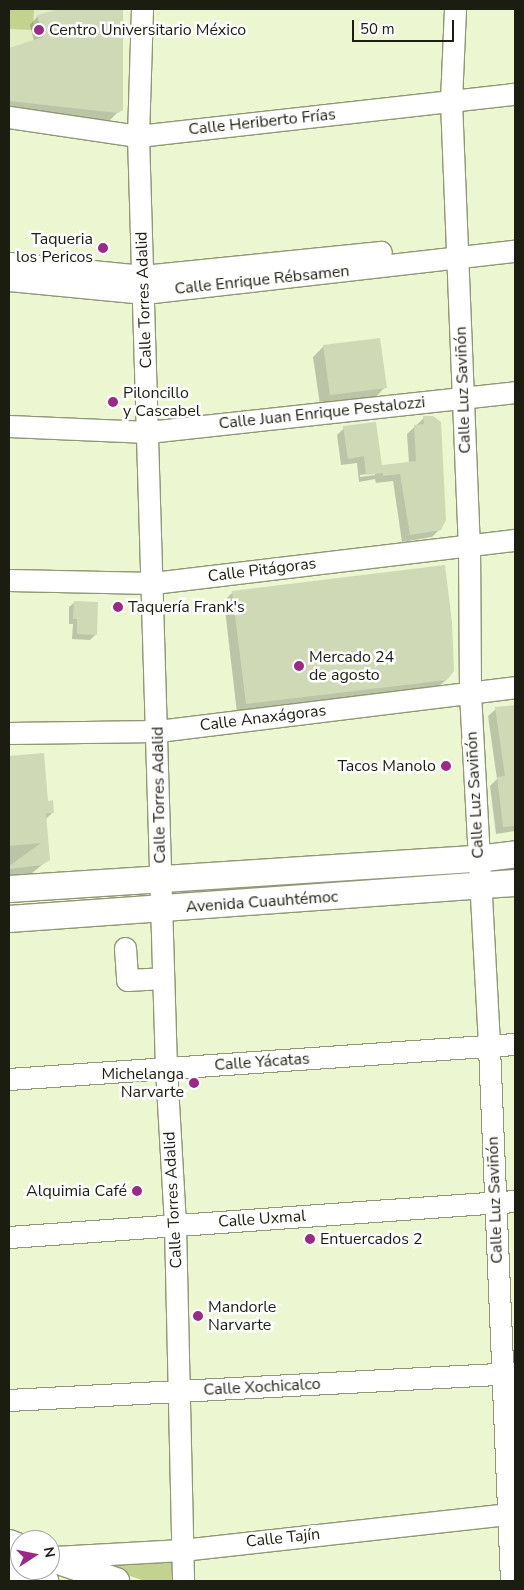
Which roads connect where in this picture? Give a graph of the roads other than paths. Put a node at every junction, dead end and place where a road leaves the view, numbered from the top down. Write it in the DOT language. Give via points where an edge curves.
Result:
graph roads {
  1 [pos="142,9"];
  2 [pos="455,9"];
  3 [pos="515,94"];
  4 [pos="451,101"];
  5 [pos="9,117"];
  6 [pos="138,136"];
  7 [pos="515,237"];
  8 [pos="457,251"];
  9 [pos="515,251"];
  10 [pos="9,262"];
  11 [pos="9,280"];
  12 [pos="144,285"];
  13 [pos="515,392"];
  14 [pos="464,398"];
  15 [pos="9,426"];
  16 [pos="148,432"];
  17 [pos="515,540"];
  18 [pos="469,545"];
  19 [pos="9,580"];
  20 [pos="153,583"];
  21 [pos="515,687"];
  22 [pos="470,693"];
  23 [pos="158,731"];
  24 [pos="9,733"];
  25 [pos="515,854"];
  26 [pos="515,864"];
  27 [pos="478,874"];
  28 [pos="515,878"];
  29 [pos="515,883"];
  30 [pos="9,889"];
  31 [pos="161,896"];
  32 [pos="9,908"];
  33 [pos="9,919"];
  34 [pos="124,948"];
  35 [pos="164,978"];
  36 [pos="515,1044"];
  37 [pos="490,1047"];
  38 [pos="166,1068"];
  39 [pos="9,1079"];
  40 [pos="515,1201"];
  41 [pos="494,1203"];
  42 [pos="176,1225"];
  43 [pos="9,1237"];
  44 [pos="509,1373"];
  45 [pos="180,1391"];
  46 [pos="9,1400"];
  47 [pos="512,1513"];
  48 [pos="182,1550"];
  49 [pos="60,1557"];
  50 [pos="60,1561"];
  51 [pos="9,1569"];
  52 [pos="45,1581"];
  53 [pos="116,1581"];
  54 [pos="183,1581"];
  55 [pos="511,1581"];
  1 -- 6 [label="street, Calle Torres Adalid"];
  2 -- 4 [label="street, Calle Luz Saviñón"];
  3 -- 4 [label="street, Calle Heriberto Frías"];
  4 -- 6 [label="street, Calle Heriberto Frías"];
  4 -- 8 [label="street, Calle Luz Saviñón"];
  5 -- 6 [label="street, Calle Heriberto Frías"];
  6 -- 12 [label="street, Calle Torres Adalid"];
  7 -- 8 [label="street, Calle Enrique Rébsamen"];
  8 -- 9 [label="street, Calle Enrique Rébsamen"];
  8 -- 12 [label="street, Calle Enrique Rébsamen"];
  8 -- 14 [label="street, Calle Luz Saviñón"];
  10 -- 12 [label="street, Calle Enrique Rébsamen"];
  11 -- 12 [label="street, Calle Enrique Rébsamen"];
  12 -- 16 [label="street, Calle Torres Adalid"];
  13 -- 14 [label="street, Calle Juan Enrique Pestalozzi"];
  14 -- 16 [label="street, Calle Juan Enrique Pestalozzi"];
  14 -- 18 [label="street, Calle Luz Saviñón"];
  15 -- 16 [label="street, Calle Juan Enrique Pestalozzi"];
  16 -- 20 [label="street, Calle Torres Adalid"];
  17 -- 18 [label="street, Calle Pitágoras"];
  18 -- 20 [label="street, Calle Pitágoras"];
  18 -- 22 [label="street, Calle Luz Saviñón"];
  19 -- 20 [label="street, Calle Pitágoras"];
  20 -- 23 [label="street, Calle Torres Adalid"];
  21 -- 22 [label="street, Calle Anaxágoras"];
  22 -- 23 [label="street, Calle Anaxágoras"];
  22 -- 27 [label="street, Calle Luz Saviñón"];
  23 -- 24 [label="street, Calle Anaxágoras"];
  23 -- 31 [label="street, Calle Torres Adalid"];
  25 -- 27 [label="main road, Avenida Cuauhtémoc"];
  26 -- 27 [label="street"];
  27 -- 28 [label="street" via="500,880"];
  27 -- 29 [label="main road, Avenida Cuauhtémoc"];
  27 -- 31 [label="main road, Avenida Cuauhtémoc"];
  27 -- 37 [label="street, Calle Luz Saviñón"];
  30 -- 31 [label="main road, Avenida Cuauhtémoc"];
  31 -- 32 [label="street"];
  31 -- 33 [label="main road, Avenida Cuauhtémoc"];
  31 -- 35 [label="street, Calle Torres Adalid"];
  34 -- 35 [label="street" via="127,980"];
  35 -- 38 [label="street, Calle Torres Adalid"];
  36 -- 37 [label="street, Calle Yácatas"];
  37 -- 38 [label="street, Calle Yácatas"];
  37 -- 41 [label="street, Calle Luz Saviñón"];
  38 -- 39 [label="street, Calle Yácatas"];
  38 -- 42 [label="street, Calle Torres Adalid"];
  40 -- 41 [label="street, Calle Uxmal"];
  41 -- 42 [label="street, Calle Uxmal"];
  41 -- 44 [label="street, Calle Luz Saviñón"];
  42 -- 43 [label="street, Calle Uxmal"];
  42 -- 45 [label="street, Calle Torres Adalid"];
  44 -- 45 [label="street, Calle Xochicalco"];
  44 -- 47 [label="street, Calle Luz Saviñón"];
  45 -- 46 [label="street, Calle Xochicalco"];
  45 -- 48 [label="street, Calle Torres Adalid"];
  47 -- 48 [label="street, Calle Tajín"];
  47 -- 55 [label="street, Calle Luz Saviñón"];
  48 -- 49 [label="street, Calle Tajín"];
  48 -- 54 [label="street, Calle Torres Adalid"];
  50 -- 53 [label="main road"];
  51 -- 52 [label="main road"];
}
